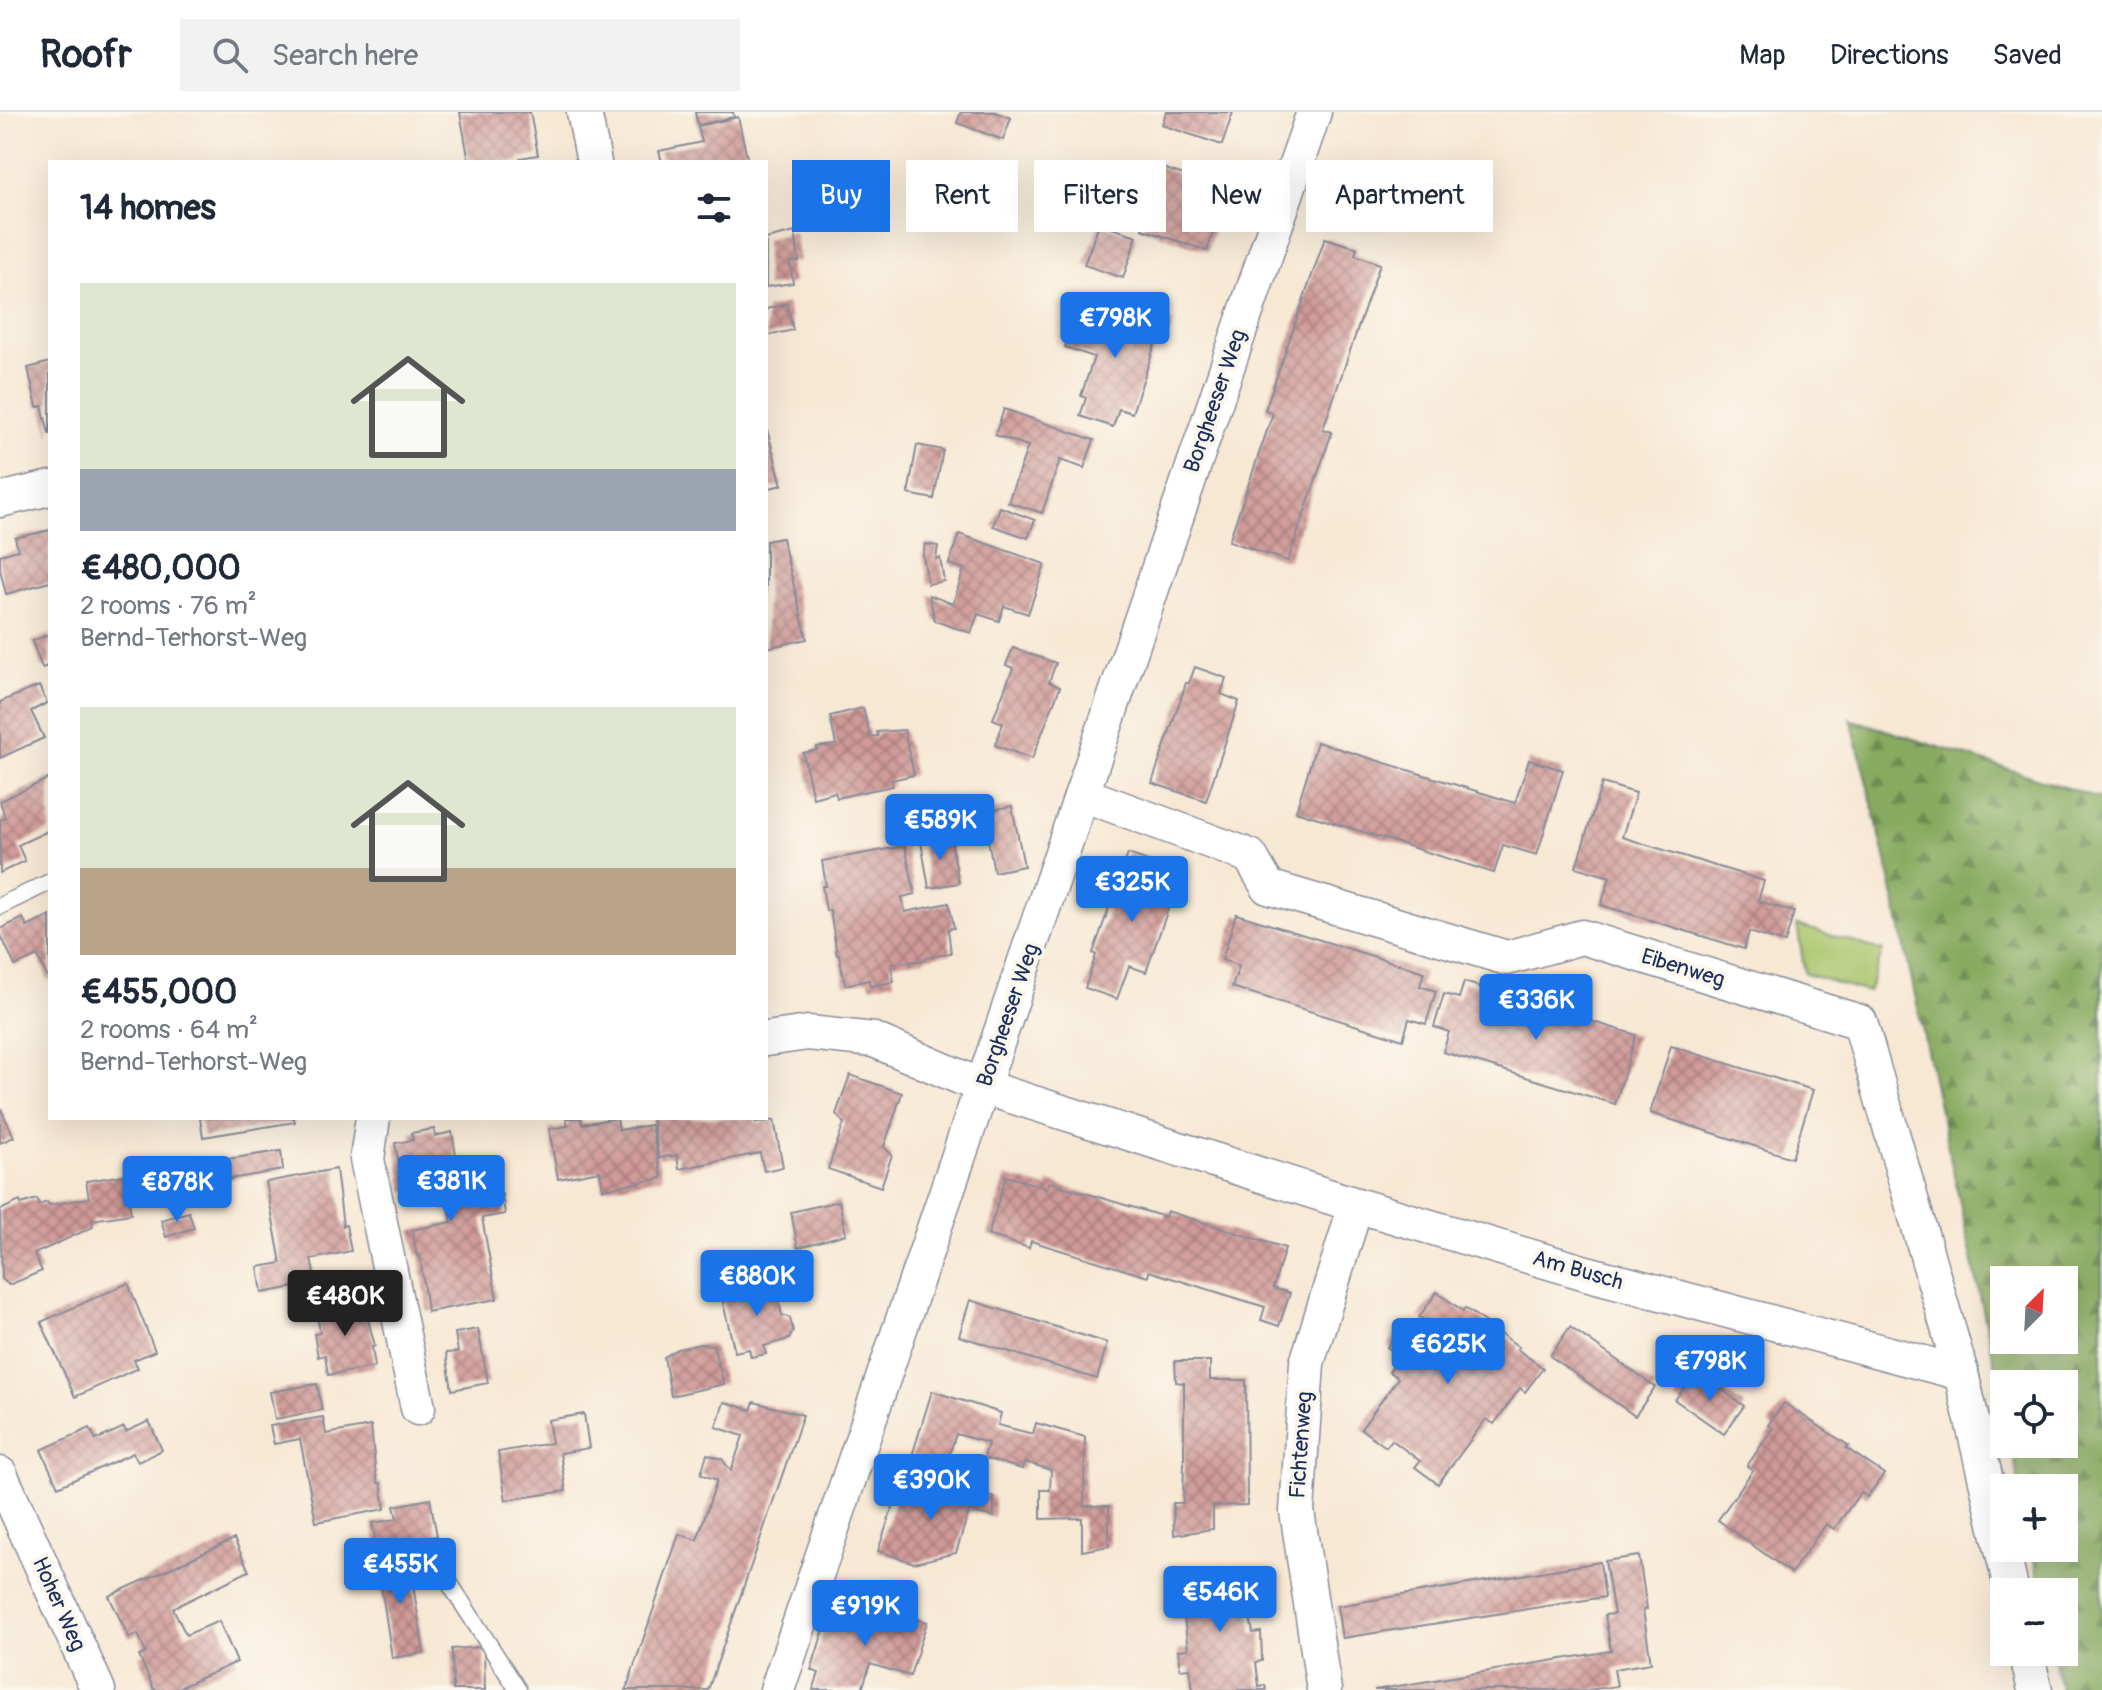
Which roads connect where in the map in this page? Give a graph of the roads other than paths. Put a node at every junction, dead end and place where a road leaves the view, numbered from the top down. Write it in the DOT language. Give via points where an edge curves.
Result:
graph roads {
  1 [pos="584,112"];
  2 [pos="1314,112"];
  3 [pos="594,160"];
  4 [pos="48,488"];
  5 [pos="0,500"];
  6 [pos="1082,794"];
  7 [pos="48,883"];
  8 [pos="0,906"];
  9 [pos="768,1039"];
  10 [pos="983,1087"];
  11 [pos="373,1120"];
  12 [pos="1356,1205"];
  13 [pos="1961,1373"];
  14 [pos="418,1408"];
  15 [pos="0,1474"];
  16 [pos="443,1573"];
  17 [pos="2009,1578"];
  18 [pos="2029,1666"];
  19 [pos="98,1690"];
  20 [pos="518,1690"];
  21 [pos="777,1690"];
  22 [pos="1324,1690"];
  23 [pos="2035,1690"];
  1 -- 3 [label="street"];
  2 -- 6 [label="street, Borgheeser Weg"];
  4 -- 5 [label="street"];
  6 -- 10 [label="street, Borgheeser Weg"];
  6 -- 13 [label="street, Eibenweg" via="1250,856 1268,887 1507,958 1582,937 1860,1022"];
  7 -- 8 [label="lane"];
  9 -- 10 [label="street, Am Busch" via="808,1033 874,1040"];
  10 -- 12 [label="street, Am Busch"];
  10 -- 21 [label="street, Borgheeser Weg"];
  11 -- 14 [label="street" via="367,1159"];
  12 -- 13 [label="street, Am Busch" via="1600,1277"];
  12 -- 22 [label="street, Fichtenweg" via="1307,1363 1297,1511"];
  13 -- 17 [label="street"];
  15 -- 19 [label="street, Hoher Weg"];
  16 -- 20 [label="lane"];
  18 -- 23 [label="street"];
}
